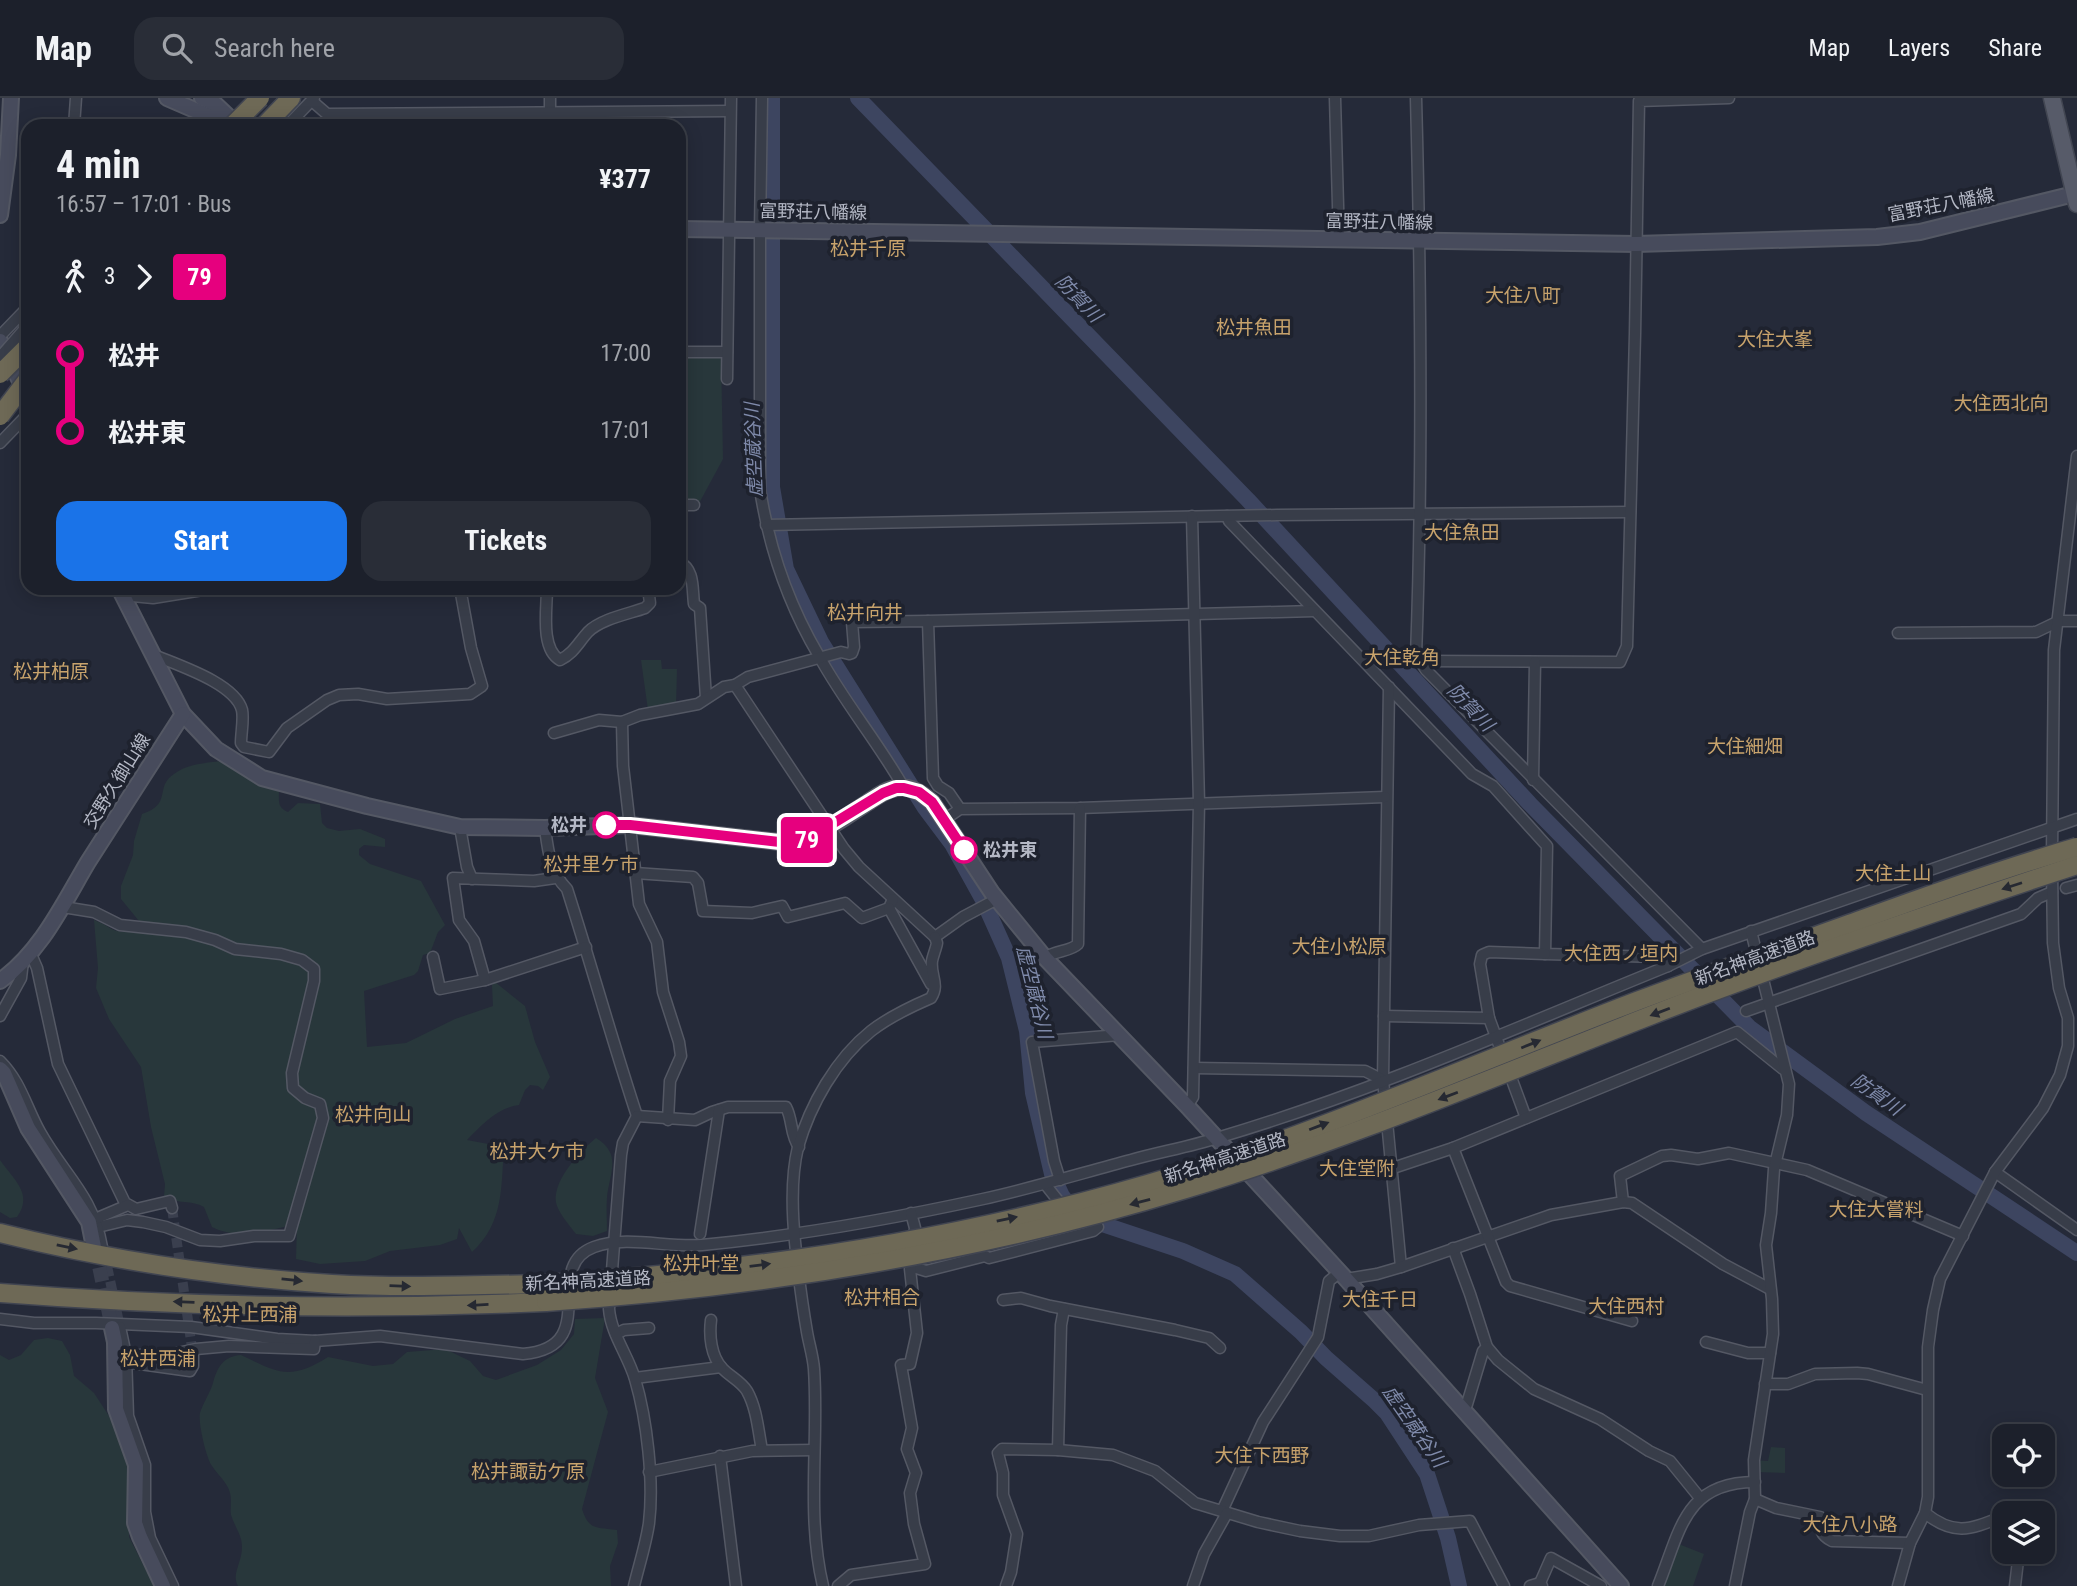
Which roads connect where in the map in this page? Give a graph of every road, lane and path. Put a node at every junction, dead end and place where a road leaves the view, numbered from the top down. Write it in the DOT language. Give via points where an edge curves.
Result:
graph roads {
  1 [pos="11,98"];
  2 [pos="76,98"];
  3 [pos="167,98"];
  4 [pos="202,98"];
  5 [pos="252,98"];
  6 [pos="260,98"];
  7 [pos="268,98"];
  8 [pos="291,98"];
  9 [pos="550,98"];
  10 [pos="731,98"];
  11 [pos="762,98"];
  12 [pos="1335,98"];
  13 [pos="1416,98"];
  14 [pos="1728,98"];
  15 [pos="2052,98"];
  16 [pos="309,99"];
  17 [pos="730,111"];
  18 [pos="550,112"];
  19 [pos="74,119"];
  20 [pos="218,119"];
  21 [pos="228,119"];
  22 [pos="236,119"];
  23 [pos="237,119"];
  24 [pos="239,119"];
  25 [pos="271,119"];
  26 [pos="282,119"];
  27 [pos="293,119"];
  28 [pos="550,119"];
  29 [pos="2076,199"];
  30 [pos="0,215"];
  31 [pos="686,229"];
  32 [pos="728,230"];
  33 [pos="767,231"];
  34 [pos="1339,241"];
  35 [pos="1420,242"];
  36 [pos="1636,244"];
  37 [pos="21,315"];
  38 [pos="0,338"];
  39 [pos="21,339"];
  40 [pos="21,343"];
  41 [pos="686,352"];
  42 [pos="727,352"];
  43 [pos="0,358"];
  44 [pos="0,374"];
  45 [pos="727,379"];
  46 [pos="21,380"];
  47 [pos="21,382"];
  48 [pos="21,387"];
  49 [pos="2,407"];
  50 [pos="21,421"];
  51 [pos="0,443"];
  52 [pos="2077,456"];
  53 [pos="686,505"];
  54 [pos="694,505"];
  55 [pos="1630,512"];
  56 [pos="1421,513"];
  57 [pos="1192,516"];
  58 [pos="1227,516"];
  59 [pos="766,525"];
  60 [pos="686,566"];
  61 [pos="122,595"];
  62 [pos="136,595"];
  63 [pos="163,595"];
  64 [pos="461,595"];
  65 [pos="547,595"];
  66 [pos="649,595"];
  67 [pos="1314,611"];
  68 [pos="1194,614"];
  69 [pos="928,621"];
  70 [pos="2059,621"];
  71 [pos="2077,621"];
  72 [pos="1898,633"];
  73 [pos="154,656"];
  74 [pos="819,657"];
  75 [pos="1417,658"];
  76 [pos="1535,662"];
  77 [pos="735,685"];
  78 [pos="1389,687"];
  79 [pos="706,698"];
  80 [pos="183,714"];
  81 [pos="622,722"];
  82 [pos="554,733"];
  83 [pos="1533,780"];
  84 [pos="911,789"];
  85 [pos="1385,797"];
  86 [pos="1199,803"];
  87 [pos="1080,808"];
  88 [pos="960,810"];
  89 [pos="2077,819"];
  90 [pos="944,820"];
  91 [pos="630,825"];
  92 [pos="2052,826"];
  93 [pos="460,827"];
  94 [pos="545,828"];
  95 [pos="829,828"];
  96 [pos="2077,847"];
  97 [pos="2077,865"];
  98 [pos="635,873"];
  99 [pos="555,878"];
  100 [pos="472,879"];
  101 [pos="2077,885"];
  102 [pos="2066,888"];
  103 [pos="2052,892"];
  104 [pos="997,899"];
  105 [pos="891,903"];
  106 [pos="63,907"];
  107 [pos="1751,931"];
  108 [pos="935,937"];
  109 [pos="586,947"];
  110 [pos="1702,948"];
  111 [pos="1545,954"];
  112 [pos="27,957"];
  113 [pos="433,957"];
  114 [pos="1045,958"];
  115 [pos="1668,967"];
  116 [pos="485,980"];
  117 [pos="0,981"];
  118 [pos="934,994"];
  119 [pos="1769,1003"];
  120 [pos="1746,1011"];
  121 [pos="0,1016"];
  122 [pos="1384,1016"];
  123 [pos="1489,1018"];
  124 [pos="1120,1035"];
  125 [pos="1496,1036"];
  126 [pos="0,1061"];
  127 [pos="1194,1068"];
  128 [pos="1783,1068"];
  129 [pos="0,1069"];
  130 [pos="1383,1080"];
  131 [pos="1187,1106"];
  132 [pos="719,1110"];
  133 [pos="636,1116"];
  134 [pos="1526,1118"];
  135 [pos="668,1120"];
  136 [pos="1217,1138"];
  137 [pos="799,1147"];
  138 [pos="1452,1147"];
  139 [pos="1775,1164"];
  140 [pos="1393,1167"];
  141 [pos="1995,1172"];
  142 [pos="1059,1180"];
  143 [pos="1045,1184"];
  144 [pos="1623,1202"];
  145 [pos="128,1205"];
  146 [pos="172,1208"];
  147 [pos="911,1213"];
  148 [pos="97,1223"];
  149 [pos="2077,1230"];
  150 [pos="0,1233"];
  151 [pos="700,1234"];
  152 [pos="795,1234"];
  153 [pos="962,1235"];
  154 [pos="1488,1235"];
  155 [pos="1963,1236"];
  156 [pos="613,1244"];
  157 [pos="98,1247"];
  158 [pos="1453,1248"];
  159 [pos="967,1260"];
  160 [pos="910,1266"];
  161 [pos="1401,1266"];
  162 [pos="1343,1275"];
  163 [pos="1770,1289"];
  164 [pos="0,1293"];
  165 [pos="546,1293"];
  166 [pos="1003,1300"];
  167 [pos="1064,1309"];
  168 [pos="0,1319"];
  169 [pos="711,1320"];
  170 [pos="1632,1321"];
  171 [pos="116,1328"];
  172 [pos="649,1328"];
  173 [pos="616,1334"];
  174 [pos="315,1341"];
  175 [pos="1706,1342"];
  176 [pos="1487,1347"];
  177 [pos="1220,1348"];
  178 [pos="1770,1353"];
  179 [pos="193,1356"];
  180 [pos="126,1359"];
  181 [pos="721,1367"];
  182 [pos="635,1378"];
  183 [pos="1765,1384"];
  184 [pos="1927,1390"];
  185 [pos="1463,1411"];
  186 [pos="762,1450"];
  187 [pos="814,1450"];
  188 [pos="1058,1450"];
  189 [pos="720,1456"];
  190 [pos="649,1472"];
  191 [pos="1755,1482"];
  192 [pos="1700,1498"];
  193 [pos="1755,1499"];
  194 [pos="1225,1512"];
  195 [pos="1925,1513"];
  196 [pos="1992,1521"];
  197 [pos="1910,1543"];
  198 [pos="2018,1564"];
  199 [pos="1537,1585"];
  200 [pos="163,1586"];
  201 [pos="173,1586"];
  202 [pos="634,1586"];
  203 [pos="736,1586"];
  204 [pos="823,1586"];
  205 [pos="838,1586"];
  206 [pos="1006,1586"];
  207 [pos="1193,1586"];
  208 [pos="1504,1586"];
  209 [pos="1601,1586"];
  210 [pos="1619,1586"];
  211 [pos="1658,1586"];
  212 [pos="1735,1586"];
  213 [pos="1898,1586"];
  214 [pos="2015,1586"];
  1 -- 30 [label="street"];
  2 -- 19 [label="street"];
  3 -- 20 [label="street"];
  4 -- 21 [label="street" via="214,103"];
  5 -- 22 [label="street"];
  6 -- 23 [label="highway, bridge"];
  7 -- 24 [label="highway"];
  8 -- 25 [label="highway"];
  9 -- 18 [label="street"];
  10 -- 17 [label="street"];
  11 -- 33 [label="street"];
  12 -- 34 [label="street"];
  13 -- 35 [label="street"];
  14 -- 36 [label="street" via="1639,101"];
  15 -- 29 [label="main road"];
  16 -- 18 [label="street" via="327,114"];
  16 -- 26 [label="highway"];
  16 -- 27 [label="street"];
  17 -- 18 [label="street"];
  17 -- 32 [label="street"];
  18 -- 28 [label="street"];
  29 -- 36 [label="street, 富野荘八幡線" via="1877,237"];
  31 -- 32 [label="street, 富野荘八幡線"];
  32 -- 33 [label="street, 富野荘八幡線"];
  32 -- 42 [label="street"];
  33 -- 34 [label="street, 富野荘八幡線"];
  33 -- 59 [label="street" via="760,489"];
  34 -- 35 [label="street, 富野荘八幡線"];
  35 -- 36 [label="street, 富野荘八幡線"];
  35 -- 56 [label="street"];
  36 -- 55 [label="street"];
  37 -- 38 [label="street"];
  38 -- 47 [label="street"];
  39 -- 43 [label="highway, bridge"];
  40 -- 44 [label="highway, bridge"];
  41 -- 42 [label="street"];
  42 -- 45 [label="street"];
  46 -- 49 [label="highway"];
  48 -- 49 [label="highway, bridge"];
  50 -- 51 [label="street"];
  52 -- 70 [label="street"];
  53 -- 54 [label="street"];
  55 -- 56 [label="street"];
  55 -- 76 [label="street" via="1627,646 1620,662"];
  56 -- 58 [label="street"];
  56 -- 75 [label="street"];
  57 -- 58 [label="street"];
  57 -- 59 [label="street"];
  57 -- 68 [label="street"];
  58 -- 67 [label="street"];
  59 -- 74 [label="street" via="793,604"];
  60 -- 79 [label="street" via="694,604 700,608"];
  61 -- 73 [label="street"];
  62 -- 63 [label="street"];
  64 -- 73 [label="street" via="482,686 470,694 387,699 339,695 288,728 269,752 241,743 242,709 229,691"];
  65 -- 66 [label="street" via="548,646 560,660 603,622 645,608"];
  67 -- 68 [label="street"];
  67 -- 78 [label="street"];
  68 -- 69 [label="street"];
  68 -- 86 [label="street"];
  69 -- 74 [label="street" via="852,622 852,653"];
  69 -- 88 [label="street" via="933,778"];
  70 -- 71 [label="street"];
  70 -- 72 [label="street" via="2036,632"];
  70 -- 92 [label="street" via="2054,650"];
  73 -- 80 [label="street"];
  74 -- 77 [label="street"];
  74 -- 84 [label="street"];
  75 -- 76 [label="street"];
  75 -- 83 [label="street"];
  76 -- 83 [label="street"];
  77 -- 79 [label="street"];
  77 -- 95 [label="street"];
  78 -- 85 [label="street"];
  78 -- 111 [label="street" via="1472,774 1493,786 1547,846"];
  79 -- 81 [label="street" via="698,704"];
  80 -- 93 [label="street" via="216,749 262,778"];
  80 -- 106 [label="street, 交野久御山線"];
  81 -- 82 [label="street" via="599,720"];
  81 -- 91 [label="street"];
  83 -- 110 [label="street"];
  84 -- 90 [label="street" via="932,802"];
  84 -- 95 [label="street" via="883,793"];
  85 -- 86 [label="street"];
  85 -- 122 [label="street"];
  86 -- 87 [label="street"];
  86 -- 127 [label="street"];
  87 -- 88 [label="street"];
  87 -- 114 [label="street" via="1078,944"];
  88 -- 90 [label="street"];
  89 -- 92 [label="street"];
  90 -- 104 [label="street"];
  91 -- 94 [label="street"];
  91 -- 95 [label="street" via="788,843"];
  91 -- 98 [label="street"];
  92 -- 103 [label="street"];
  92 -- 107 [label="street"];
  93 -- 94 [label="street"];
  93 -- 100 [label="street"];
  94 -- 99 [label="street"];
  95 -- 105 [label="street"];
  165 -- 96 [label="highway, 新名神高速道路, one-way, bridge" via="790,1261 915,1239 1163,1178 1275,1143 1931,894"];
  97 -- 165 [label="highway, 新名神高速道路, one-way, bridge" via="1774,970 1306,1150 1182,1190 935,1253 829,1272 701,1289"];
  98 -- 105 [label="street" via="693,877 703,911 752,913 782,906 788,917 845,903 862,918"];
  98 -- 135 [label="street" via="639,904 657,942 663,992 681,1056 670,1081"];
  99 -- 100 [label="street"];
  99 -- 109 [label="street" via="566,889"];
  100 -- 116 [label="street" via="453,878 459,920 474,941"];
  101 -- 102 [label="street"];
  103 -- 119 [label="street" via="2021,914"];
  103 -- 141 [label="street" via="2053,943 2068,1018 2068,1046 2043,1108"];
  104 -- 108 [label="street"];
  104 -- 114 [label="street"];
  105 -- 108 [label="street"];
  105 -- 118 [label="street"];
  106 -- 112 [label="street, 交野久御山線"];
  106 -- 148 [label="street" via="94,912 120,925 186,932 236,949 281,954 314,969 292,1073 293,1088 320,1104 323,1118 289,1236 200,1240 143,1222"];
  107 -- 110 [label="street"];
  107 -- 119 [label="street"];
  108 -- 118 [label="street"];
  109 -- 116 [label="street"];
  109 -- 133 [label="street"];
  110 -- 115 [label="street"];
  111 -- 115 [label="street" via="1661,957"];
  111 -- 123 [label="street" via="1489,952 1482,956"];
  112 -- 117 [label="street, 交野久御山線"];
  112 -- 121 [label="street"];
  112 -- 145 [label="street" via="37,968 58,1064"];
  113 -- 116 [label="street" via="440,989"];
  114 -- 124 [label="street"];
  115 -- 125 [label="street"];
  118 -- 137 [label="street" via="879,1026 845,1056 812,1111"];
  119 -- 120 [label="street"];
  119 -- 128 [label="street"];
  122 -- 123 [label="street"];
  122 -- 130 [label="street"];
  123 -- 125 [label="street"];
  124 -- 131 [label="street"];
  124 -- 142 [label="street" via="1032,1042"];
  125 -- 130 [label="street"];
  125 -- 134 [label="street"];
  126 -- 148 [label="street" via="13,1074 40,1133 90,1204"];
  127 -- 130 [label="street" via="1365,1071"];
  127 -- 131 [label="street" via="1193,1097"];
  128 -- 134 [label="street" via="1737,1032"];
  128 -- 139 [label="street" via="1789,1084 1787,1115"];
  129 -- 157 [label="street" via="28,1128 89,1222"];
  130 -- 136 [label="street"];
  130 -- 140 [label="street"];
  131 -- 136 [label="street"];
  132 -- 135 [label="street" via="695,1121"];
  132 -- 137 [label="street" via="786,1107 792,1138"];
  132 -- 151 [label="street"];
  133 -- 135 [label="street"];
  133 -- 156 [label="street" via="623,1143"];
  134 -- 138 [label="street"];
  136 -- 142 [label="street"];
  136 -- 162 [label="street"];
  137 -- 152 [label="street"];
  138 -- 140 [label="street"];
  138 -- 154 [label="street"];
  139 -- 144 [label="street" via="1729,1153 1698,1159 1662,1156 1620,1176"];
  139 -- 155 [label="street" via="1807,1170"];
  139 -- 163 [label="street" via="1766,1245"];
  140 -- 161 [label="street"];
  141 -- 149 [label="street"];
  141 -- 155 [label="street"];
  142 -- 143 [label="street"];
  143 -- 147 [label="street"];
  143 -- 159 [label="street" via="1069,1214 1098,1227 1015,1252"];
  144 -- 154 [label="street" via="1551,1215"];
  144 -- 163 [label="street" via="1632,1203 1723,1264"];
  145 -- 146 [label="street" via="136,1209 170,1201"];
  145 -- 148 [label="street"];
  147 -- 152 [label="street"];
  147 -- 160 [label="street" via="915,1228"];
  148 -- 157 [label="street"];
  150 -- 165 [label="highway, 新名神高速道路, one-way" via="122,1259 228,1274 331,1284"];
  152 -- 156 [label="street" via="698,1245"];
  152 -- 187 [label="street" via="814,1367"];
  153 -- 159 [label="street"];
  154 -- 158 [label="street"];
  154 -- 170 [label="street" via="1510,1286"];
  155 -- 184 [label="street" via="1940,1279"];
  156 -- 173 [label="street" via="609,1309"];
  156 -- 174 [label="street" via="594,1248 576,1260 570,1271 568,1324 562,1336 539,1353 380,1336"];
  158 -- 161 [label="street"];
  158 -- 176 [label="street"];
  159 -- 160 [label="street" via="926,1271"];
  160 -- 205 [label="street" via="917,1333 910,1364 901,1365 912,1428 907,1449 916,1473 910,1493 925,1564 851,1575"];
  161 -- 162 [label="street" via="1377,1274"];
  162 -- 185 [label="street"];
  162 -- 194 [label="street" via="1329,1280 1318,1337 1264,1422"];
  163 -- 178 [label="street"];
  165 -- 164 [label="highway, 新名神高速道路, one-way" via="431,1307 89,1300"];
  166 -- 167 [label="street" via="1021,1298"];
  167 -- 177 [label="street" via="1209,1338"];
  167 -- 188 [label="street"];
  168 -- 174 [label="street" via="191,1327"];
  169 -- 181 [label="street" via="713,1351"];
  171 -- 180 [label="street"];
  171 -- 200 [label="street" via="116,1409 136,1465 135,1523"];
  172 -- 173 [label="street"];
  173 -- 182 [label="street"];
  174 -- 180 [label="street" via="314,1349 229,1346"];
  175 -- 178 [label="street" via="1748,1353"];
  176 -- 185 [label="street"];
  176 -- 192 [label="street" via="1534,1389 1600,1419 1670,1461"];
  178 -- 183 [label="street"];
  179 -- 180 [label="street" via="190,1371"];
  180 -- 201 [label="street" via="128,1416 145,1465 150,1538"];
  181 -- 182 [label="street"];
  181 -- 186 [label="street" via="746,1388"];
  182 -- 190 [label="street"];
  183 -- 184 [label="street" via="1788,1384 1815,1374 1857,1373"];
  183 -- 191 [label="street"];
  184 -- 195 [label="street" via="1930,1477"];
  185 -- 210 [label="street"];
  186 -- 187 [label="street"];
  186 -- 189 [label="street"];
  187 -- 204 [label="street" via="817,1558"];
  188 -- 194 [label="street" via="1113,1455 1154,1471 1195,1503"];
  188 -- 206 [label="street" via="1002,1449 998,1453 1003,1495 1017,1534"];
  189 -- 190 [label="street"];
  189 -- 203 [label="street"];
  190 -- 202 [label="street" via="648,1525"];
  191 -- 192 [label="street" via="1724,1484"];
  191 -- 193 [label="street"];
  192 -- 211 [label="street" via="1687,1513"];
  193 -- 197 [label="street" via="1820,1517 1820,1530 1832,1541"];
  193 -- 212 [label="street"];
  194 -- 207 [label="street"];
  194 -- 208 [label="street" via="1340,1536 1470,1521"];
  195 -- 196 [label="street" via="1956,1530"];
  195 -- 197 [label="street"];
  197 -- 213 [label="street"];
  198 -- 214 [label="street"];
  199 -- 209 [label="street" via="1551,1558"];
}
